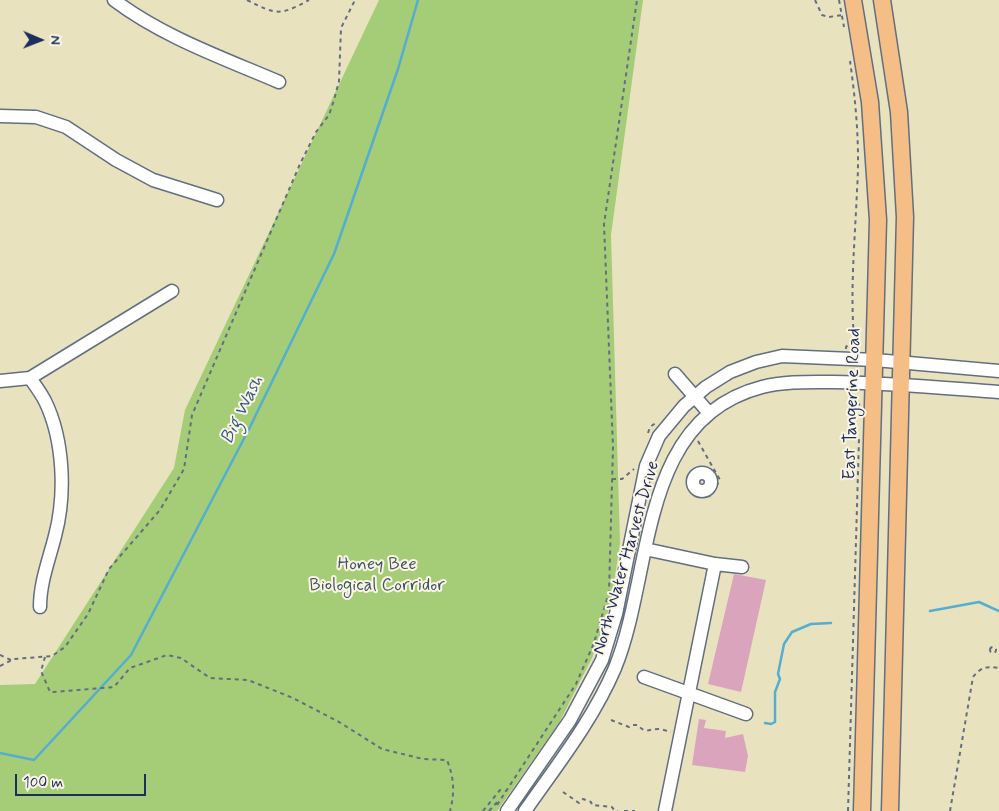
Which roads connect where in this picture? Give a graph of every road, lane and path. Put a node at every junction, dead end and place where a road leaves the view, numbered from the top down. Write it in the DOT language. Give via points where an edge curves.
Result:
graph roads {
  1 [pos="114,0"];
  2 [pos="247,0"];
  3 [pos="309,0"];
  4 [pos="355,0"];
  5 [pos="637,0"];
  6 [pos="815,0"];
  7 [pos="839,0"];
  8 [pos="853,0"];
  9 [pos="882,0"];
  10 [pos="842,15"];
  11 [pos="844,28"];
  12 [pos="848,52"];
  13 [pos="279,82"];
  14 [pos="0,116"];
  15 [pos="217,200"];
  16 [pos="172,291"];
  17 [pos="846,348"];
  18 [pos="875,360"];
  19 [pos="902,363"];
  20 [pos="999,371"];
  21 [pos="675,374"];
  22 [pos="30,378"];
  23 [pos="0,381"];
  24 [pos="873,384"];
  25 [pos="901,385"];
  26 [pos="999,392"];
  27 [pos="695,396"];
  28 [pos="849,396"];
  29 [pos="862,408"];
  30 [pos="709,414"];
  31 [pos="692,430"];
  32 [pos="859,435"];
  33 [pos="713,491"];
  34 [pos="645,550"];
  35 [pos="715,564"];
  36 [pos="742,567"];
  37 [pos="40,607"];
  38 [pos="0,655"];
  39 [pos="45,657"];
  40 [pos="11,660"];
  41 [pos="0,666"];
  42 [pos="999,668"];
  43 [pos="644,677"];
  44 [pos="690,693"];
  45 [pos="746,714"];
  46 [pos="611,720"];
  47 [pos="681,734"];
  48 [pos="506,791"];
  49 [pos="562,792"];
  50 [pos="500,799"];
  51 [pos="502,810"];
  52 [pos="450,811"];
  53 [pos="483,811"];
  54 [pos="489,811"];
  55 [pos="525,811"];
  56 [pos="618,811"];
  57 [pos="624,811"];
  58 [pos="635,811"];
  59 [pos="665,811"];
  60 [pos="848,811"];
  61 [pos="862,811"];
  62 [pos="890,811"];
  63 [pos="950,811"];
  1 -- 13 [label="street" via="134,16 176,38"];
  2 -- 3 [label="path" via="267,10 286,13"];
  4 -- 39 [label="path" via="341,28 339,81 331,108 300,164 192,415 184,469 160,510 109,569 88,614 64,647"];
  5 -- 48 [label="path" via="604,224 613,446 609,592 576,684"];
  6 -- 10 [label="path" via="822,15"];
  7 -- 10 [label="path"];
  8 -- 18 [label="main road, East Tangerine Road" via="870,102 877,188"];
  9 -- 19 [label="main road" via="896,84 903,162"];
  10 -- 11 [label="path"];
  12 -- 17 [label="path" via="856,116 858,190 854,228 854,338"];
  14 -- 15 [label="street" via="36,117 66,128 153,180"];
  16 -- 22 [label="street"];
  18 -- 19 [label="street, North Water Harvest Drive"];
  18 -- 24 [label="main road, East Tangerine Road"];
  18 -- 27 [label="street, North Water Harvest Drive" via="797,356 770,358 730,372"];
  19 -- 20 [label="street, North Water Harvest Drive"];
  19 -- 25 [label="main road"];
  21 -- 27 [label="street"];
  22 -- 23 [label="street"];
  22 -- 37 [label="street" via="45,400 61,464 56,535 40,589"];
  24 -- 25 [label="street, North Water Harvest Drive"];
  24 -- 30 [label="street, North Water Harvest Drive" via="779,383 748,391"];
  24 -- 61 [label="main road, East Tangerine Road"];
  25 -- 26 [label="street, North Water Harvest Drive"];
  25 -- 62 [label="main road"];
  27 -- 30 [label="street"];
  27 -- 51 [label="street, North Water Harvest Drive" via="667,425 646,466 616,614 592,681 570,720"];
  28 -- 29 [label="path"];
  30 -- 31 [label="street, North Water Harvest Drive"];
  31 -- 33 [label="path" via="720,480"];
  31 -- 34 [label="street, North Water Harvest Drive" via="668,468"];
  32 -- 60 [label="path"];
  34 -- 35 [label="street"];
  34 -- 55 [label="street, North Water Harvest Drive" via="628,626 604,691 585,725"];
  35 -- 36 [label="street"];
  35 -- 44 [label="street"];
  38 -- 40 [label="path"];
  39 -- 40 [label="path"];
  39 -- 52 [label="path" via="40,671 50,692 114,687 130,668 167,655 181,658 210,678 248,680 293,698 382,749 423,759 448,760 454,796"];
  40 -- 41 [label="path"];
  42 -- 63 [label="path" via="980,668 973,677"];
  43 -- 44 [label="street"];
  44 -- 45 [label="street"];
  44 -- 47 [label="street"];
  46 -- 47 [label="path" via="649,732 656,729"];
  47 -- 59 [label="street"];
  48 -- 50 [label="path"];
  48 -- 53 [label="path" via="500,790"];
  49 -- 56 [label="path" via="573,801 583,799 592,805 612,806"];
  50 -- 51 [label="path"];
  50 -- 54 [label="path"];
  57 -- 58 [label="path"];
}
